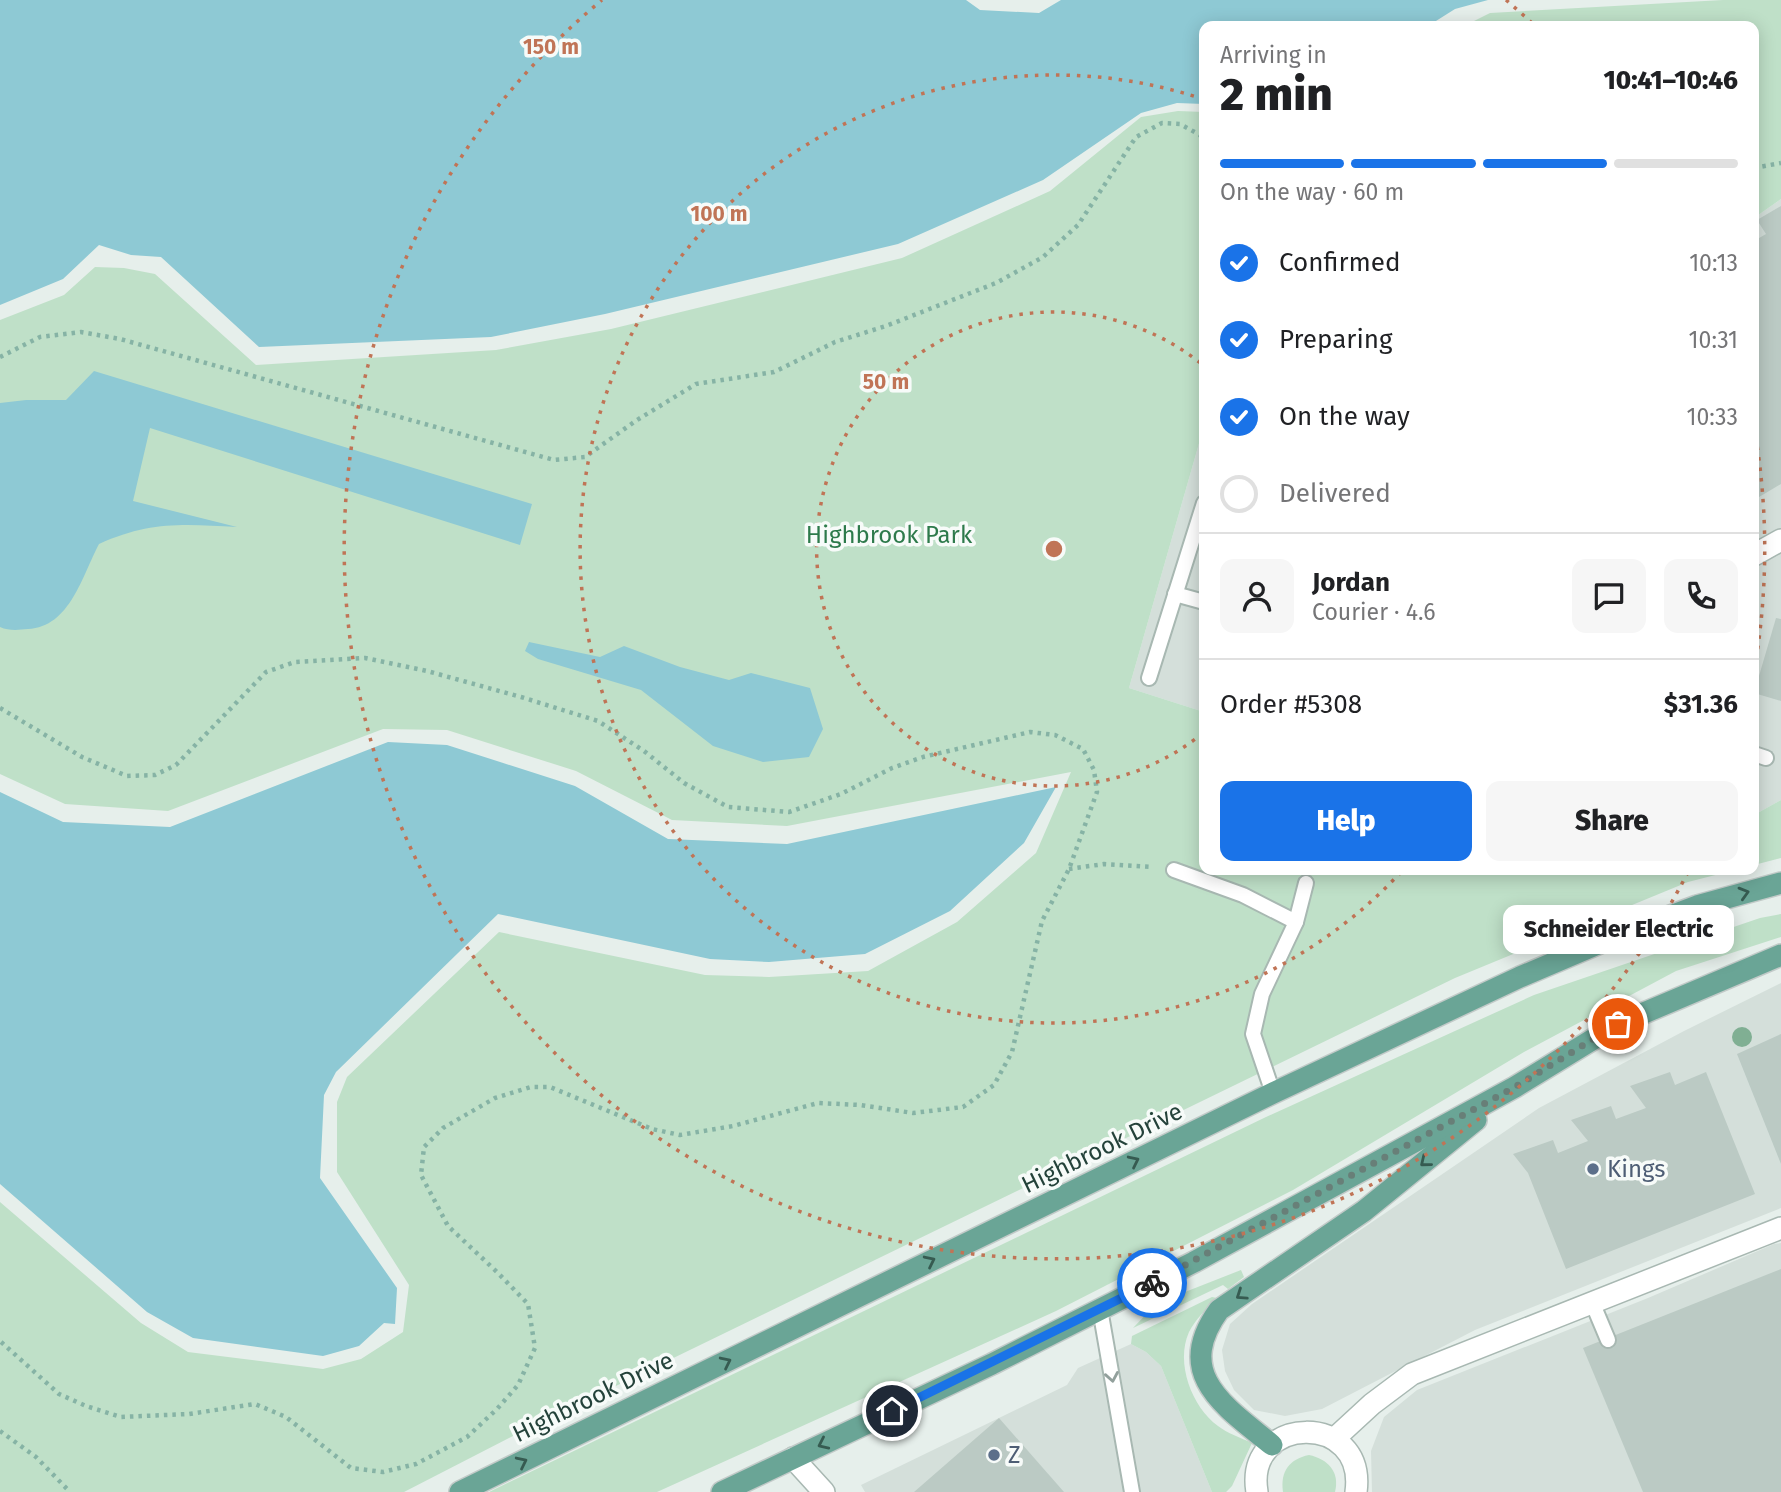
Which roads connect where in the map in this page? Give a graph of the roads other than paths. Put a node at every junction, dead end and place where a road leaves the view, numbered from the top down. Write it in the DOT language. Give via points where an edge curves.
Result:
graph roads {
  1 [pos="1199,519"];
  2 [pos="1781,540"];
  3 [pos="1759,552"];
  4 [pos="1175,594"];
  5 [pos="1199,601"];
  6 [pos="1149,678"];
  7 [pos="1174,870"];
  8 [pos="1306,883"];
  9 [pos="1781,883"];
  10 [pos="1296,922"];
  11 [pos="1781,955"];
  12 [pos="1515,1087"];
  13 [pos="1273,1093"];
  14 [pos="1781,1228"];
  15 [pos="1592,1302"];
  16 [pos="1100,1309"];
  17 [pos="1608,1340"];
  18 [pos="1334,1439"];
  19 [pos="1272,1445"];
  20 [pos="793,1458"];
  21 [pos="460,1492"];
  22 [pos="722,1492"];
  23 [pos="824,1492"];
  24 [pos="1132,1492"];
  25 [pos="1257,1492"];
  26 [pos="1356,1492"];
  1 -- 4 [label="lane"];
  2 -- 3 [label="street"];
  4 -- 5 [label="lane"];
  4 -- 6 [label="lane"];
  7 -- 10 [label="lane" via="1243,895"];
  8 -- 10 [label="lane"];
  13 -- 9 [label="main road, Highbrook Drive, one-way" via="1607,940 1697,906"];
  10 -- 13 [label="lane" via="1262,994 1253,1034"];
  11 -- 12 [label="main road" via="1618,1024"];
  12 -- 16 [label="main road"];
  12 -- 19 [label="main road, one-way" via="1364,1211 1219,1310 1211,1321 1202,1361 1210,1390"];
  21 -- 13 [label="main road, Highbrook Drive, one-way"];
  14 -- 15 [label="street"];
  15 -- 17 [label="lane"];
  15 -- 18 [label="street" via="1412,1374"];
  16 -- 20 [label="main road, one-way"];
  16 -- 24 [label="lane, one-way"];
  18 -- 19 [label="street" via="1296,1432"];
  18 -- 26 [label="street" via="1355,1467"];
  19 -- 25 [label="street" via="1259,1465"];
  20 -- 22 [label="main road"];
  20 -- 23 [label="street"];
}
